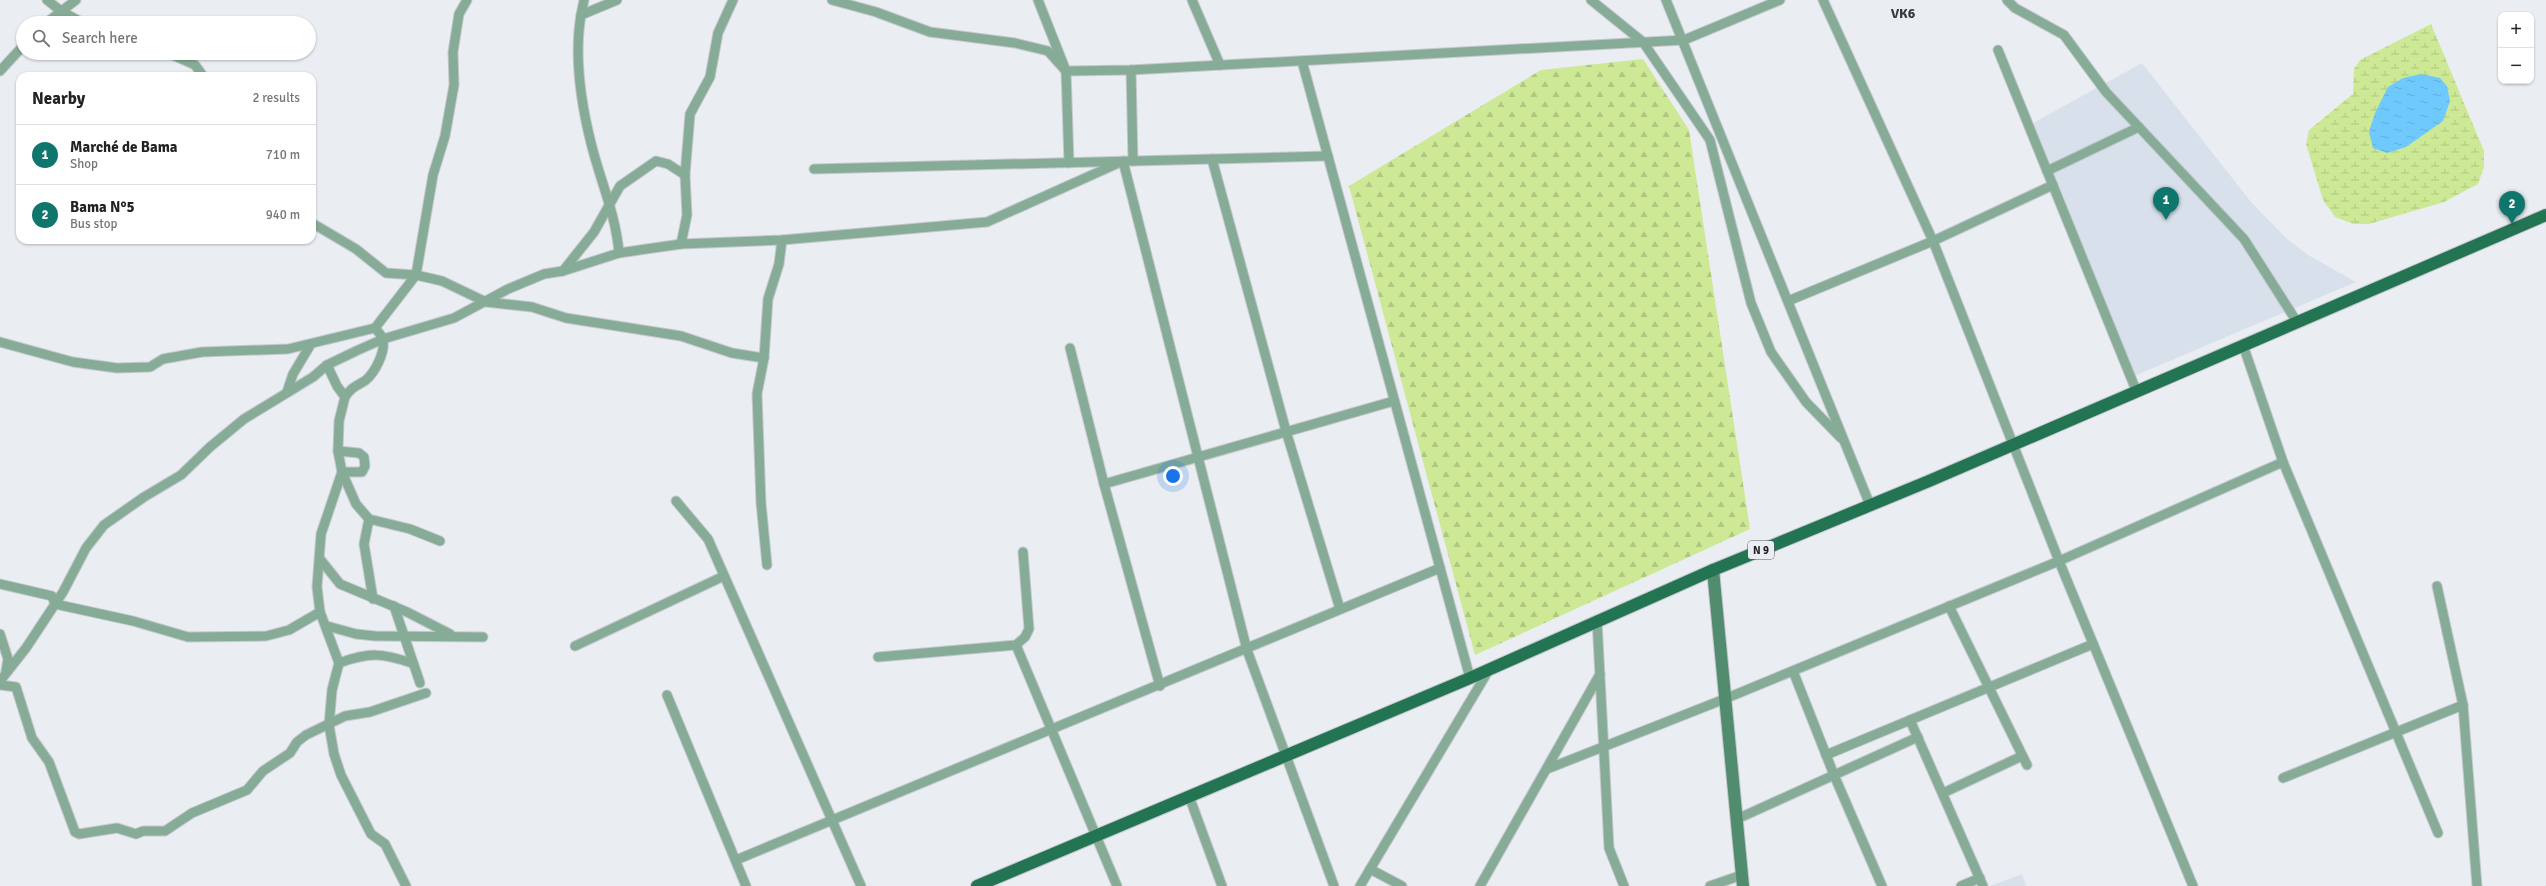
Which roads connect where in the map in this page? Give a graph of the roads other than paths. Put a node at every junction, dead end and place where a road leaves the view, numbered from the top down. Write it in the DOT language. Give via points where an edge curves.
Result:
graph roads {
  1 [pos="47,0"];
  2 [pos="76,0"];
  3 [pos="467,0"];
  4 [pos="584,0"];
  5 [pos="617,0"];
  6 [pos="732,0"];
  7 [pos="832,0"];
  8 [pos="1038,0"];
  9 [pos="1192,0"];
  10 [pos="1591,0"];
  11 [pos="1666,0"];
  12 [pos="1780,0"];
  13 [pos="1824,0"];
  14 [pos="2007,0"];
  15 [pos="61,11"];
  16 [pos="581,15"];
  17 [pos="55,16"];
  18 [pos="70,16"];
  19 [pos="1684,40"];
  20 [pos="1643,42"];
  21 [pos="1998,50"];
  22 [pos="16,53"];
  23 [pos="184,60"];
  24 [pos="1302,61"];
  25 [pos="1220,65"];
  26 [pos="1,69"];
  27 [pos="1131,70"];
  28 [pos="1066,71"];
  29 [pos="201,72"];
  30 [pos="2139,127"];
  31 [pos="1328,156"];
  32 [pos="1212,159"];
  33 [pos="1123,161"];
  34 [pos="1134,161"];
  35 [pos="1069,162"];
  36 [pos="814,169"];
  37 [pos="2047,171"];
  38 [pos="685,175"];
  39 [pos="2053,185"];
  40 [pos="610,203"];
  41 [pos="2546,215"];
  42 [pos="316,225"];
  43 [pos="782,240"];
  44 [pos="1933,241"];
  45 [pos="681,244"];
  46 [pos="619,253"];
  47 [pos="563,271"];
  48 [pos="416,274"];
  49 [pos="1788,301"];
  50 [pos="486,302"];
  51 [pos="2297,322"];
  52 [pos="375,328"];
  53 [pos="383,339"];
  54 [pos="0,342"];
  55 [pos="311,344"];
  56 [pos="2243,345"];
  57 [pos="1070,348"];
  58 [pos="764,358"];
  59 [pos="327,365"];
  60 [pos="2136,390"];
  61 [pos="287,392"];
  62 [pos="345,397"];
  63 [pos="1394,401"];
  64 [pos="1286,431"];
  65 [pos="1845,442"];
  66 [pos="2012,445"];
  67 [pos="338,451"];
  68 [pos="1198,456"];
  69 [pos="2283,462"];
  70 [pos="342,472"];
  71 [pos="1104,484"];
  72 [pos="676,501"];
  73 [pos="1870,506"];
  74 [pos="369,519"];
  75 [pos="440,542"];
  76 [pos="1023,552"];
  77 [pos="320,559"];
  78 [pos="2059,561"];
  79 [pos="767,565"];
  80 [pos="1440,568"];
  81 [pos="1713,570"];
  82 [pos="724,576"];
  83 [pos="2,586"];
  84 [pos="2437,586"];
  85 [pos="373,599"];
  86 [pos="55,604"];
  87 [pos="394,606"];
  88 [pos="1949,606"];
  89 [pos="1340,609"];
  90 [pos="320,612"];
  91 [pos="1597,620"];
  92 [pos="327,626"];
  93 [pos="0,634"];
  94 [pos="453,635"];
  95 [pos="403,636"];
  96 [pos="483,637"];
  97 [pos="1016,644"];
  98 [pos="2093,644"];
  99 [pos="575,646"];
  100 [pos="1247,650"];
  101 [pos="878,658"];
  102 [pos="339,663"];
  103 [pos="412,663"];
  104 [pos="1490,668"];
  105 [pos="1793,671"];
  106 [pos="1600,674"];
  107 [pos="3,678"];
  108 [pos="1470,678"];
  109 [pos="420,683"];
  110 [pos="0,685"];
  111 [pos="1160,686"];
  112 [pos="1989,689"];
  113 [pos="426,693"];
  114 [pos="668,695"];
  115 [pos="1727,698"];
  116 [pos="2463,705"];
  117 [pos="1910,720"];
  118 [pos="329,724"];
  119 [pos="1053,730"];
  120 [pos="2395,732"];
  121 [pos="1918,737"];
  122 [pos="1604,745"];
  123 [pos="1285,754"];
  124 [pos="1826,755"];
  125 [pos="2022,756"];
  126 [pos="2027,765"];
  127 [pos="1546,769"];
  128 [pos="1834,775"];
  129 [pos="2283,778"];
  130 [pos="1943,793"];
  131 [pos="1189,796"];
  132 [pos="1737,819"];
  133 [pos="832,821"];
  134 [pos="2438,833"];
  135 [pos="1097,835"];
  136 [pos="736,860"];
  137 [pos="1370,869"];
  138 [pos="1742,880"];
  139 [pos="1982,882"];
  140 [pos="406,886"];
  141 [pos="746,886"];
  142 [pos="861,886"];
  143 [pos="978,886"];
  144 [pos="1117,886"];
  145 [pos="1222,886"];
  146 [pos="1334,886"];
  147 [pos="1360,886"];
  148 [pos="1402,886"];
  149 [pos="1480,886"];
  150 [pos="1624,886"];
  151 [pos="1710,886"];
  152 [pos="1882,886"];
  153 [pos="1961,886"];
  154 [pos="2193,886"];
  155 [pos="2477,886"];
  1 -- 15 [label="street"];
  2 -- 15 [label="street"];
  3 -- 48 [label="street" via="459,14 445,136 433,176"];
  4 -- 16 [label="street"];
  5 -- 16 [label="street"];
  6 -- 38 [label="street" via="718,33 710,77 690,114"];
  7 -- 28 [label="street" via="876,12 930,32 1015,43 1048,51"];
  8 -- 28 [label="street"];
  9 -- 25 [label="street"];
  10 -- 20 [label="street"];
  11 -- 19 [label="street"];
  12 -- 19 [label="street"];
  13 -- 44 [label="street"];
  14 -- 30 [label="street" via="2015,8 2064,35 2106,92"];
  15 -- 17 [label="street"];
  15 -- 18 [label="street"];
  16 -- 40 [label="street" via="577,36 583,96 591,142"];
  19 -- 20 [label="street"];
  19 -- 49 [label="street"];
  20 -- 24 [label="street"];
  20 -- 65 [label="street" via="1710,140 1751,303 1772,352 1806,402"];
  21 -- 37 [label="street"];
  22 -- 26 [label="street"];
  23 -- 29 [label="street" via="195,65"];
  24 -- 25 [label="street"];
  24 -- 31 [label="street"];
  25 -- 27 [label="street"];
  27 -- 28 [label="street"];
  27 -- 34 [label="street"];
  28 -- 35 [label="street"];
  30 -- 37 [label="street"];
  30 -- 51 [label="street" via="2244,239"];
  31 -- 32 [label="street"];
  31 -- 63 [label="street"];
  32 -- 34 [label="street"];
  32 -- 64 [label="street"];
  33 -- 34 [label="street"];
  33 -- 35 [label="street"];
  33 -- 43 [label="street" via="988,222"];
  33 -- 68 [label="street"];
  35 -- 36 [label="street"];
  37 -- 39 [label="street"];
  38 -- 40 [label="street" via="668,164 656,161 620,186"];
  38 -- 45 [label="street" via="687,215"];
  39 -- 44 [label="street"];
  39 -- 60 [label="street"];
  40 -- 46 [label="street" via="618,231"];
  40 -- 47 [label="street" via="594,232"];
  41 -- 51 [label="main road, N 9"];
  42 -- 48 [label="street" via="356,249 386,273"];
  43 -- 45 [label="street"];
  43 -- 58 [label="street" via="779,264 768,299"];
  44 -- 49 [label="street"];
  44 -- 66 [label="street"];
  45 -- 46 [label="street"];
  46 -- 47 [label="street"];
  47 -- 50 [label="street" via="544,274 508,289"];
  48 -- 50 [label="street" via="442,280"];
  48 -- 52 [label="street"];
  49 -- 65 [label="street"];
  50 -- 53 [label="street" via="454,318"];
  50 -- 58 [label="street" via="532,307 566,318 681,336 732,353"];
  51 -- 56 [label="main road, N 9"];
  52 -- 53 [label="street"];
  52 -- 55 [label="street"];
  53 -- 59 [label="street"];
  53 -- 62 [label="street" via="383,352 375,368 367,379 350,388"];
  54 -- 55 [label="street" via="73,362 107,368 150,367 162,359 202,352 288,349"];
  55 -- 61 [label="street" via="293,374"];
  56 -- 60 [label="main road, N 9"];
  56 -- 69 [label="street"];
  57 -- 71 [label="street"];
  58 -- 79 [label="street" via="758,394 758,448"];
  59 -- 61 [label="street" via="313,377"];
  59 -- 62 [label="street"];
  60 -- 66 [label="main road, N 9"];
  61 -- 86 [label="street" via="244,419 181,475 104,524 86,548"];
  62 -- 67 [label="street" via="339,421"];
  63 -- 64 [label="street"];
  63 -- 80 [label="street"];
  64 -- 68 [label="street"];
  64 -- 89 [label="street"];
  65 -- 73 [label="street"];
  66 -- 73 [label="main road, N 9"];
  66 -- 78 [label="street"];
  67 -- 70 [label="street"];
  67 -- 70 [label="street" via="359,453 364,457 362,472"];
  68 -- 71 [label="street"];
  68 -- 100 [label="street"];
  69 -- 78 [label="street"];
  69 -- 120 [label="street"];
  70 -- 74 [label="street" via="356,504"];
  70 -- 77 [label="street" via="324,520"];
  71 -- 111 [label="street"];
  72 -- 82 [label="street" via="708,539"];
  73 -- 81 [label="main road, N 9"];
  74 -- 75 [label="street" via="410,529"];
  74 -- 85 [label="street" via="364,544"];
  76 -- 97 [label="street" via="1029,629 1025,637"];
  77 -- 85 [label="street" via="340,584"];
  77 -- 90 [label="street" via="317,586"];
  78 -- 88 [label="street"];
  78 -- 98 [label="street"];
  80 -- 89 [label="street"];
  80 -- 108 [label="street"];
  81 -- 91 [label="main road, N 9"];
  81 -- 115 [label="street"];
  82 -- 99 [label="street"];
  82 -- 133 [label="street"];
  83 -- 86 [label="street" via="52,596"];
  84 -- 116 [label="street"];
  85 -- 87 [label="street"];
  86 -- 90 [label="street" via="133,621 188,637 266,636 289,630"];
  86 -- 107 [label="street"];
  87 -- 94 [label="street"];
  87 -- 95 [label="street"];
  88 -- 105 [label="street"];
  88 -- 112 [label="street"];
  89 -- 100 [label="street"];
  90 -- 92 [label="street"];
  91 -- 104 [label="main road, N 9"];
  91 -- 106 [label="street"];
  92 -- 95 [label="street" via="356,634"];
  92 -- 102 [label="street"];
  93 -- 107 [label="street" via="8,659"];
  94 -- 95 [label="street"];
  94 -- 96 [label="street"];
  95 -- 103 [label="street"];
  97 -- 101 [label="street"];
  97 -- 119 [label="street"];
  98 -- 112 [label="street"];
  98 -- 154 [label="street"];
  100 -- 111 [label="street"];
  100 -- 123 [label="street"];
  102 -- 103 [label="street" via="375,653"];
  102 -- 118 [label="street" via="332,690"];
  103 -- 109 [label="street"];
  104 -- 108 [label="main road, N 9"];
  104 -- 137 [label="street"];
  105 -- 115 [label="street"];
  105 -- 124 [label="street"];
  106 -- 122 [label="street"];
  106 -- 127 [label="street"];
  108 -- 123 [label="main road, N 9"];
  110 -- 118 [label="street" via="16,687 32,738 49,762 67,815 75,832 79,834 117,828 136,834 143,831 164,831 192,813 247,790 263,771 290,753 297,742"];
  111 -- 119 [label="street"];
  112 -- 117 [label="street"];
  112 -- 125 [label="street"];
  113 -- 118 [label="street" via="370,712 345,716"];
  114 -- 136 [label="street"];
  115 -- 122 [label="street"];
  115 -- 132 [label="street"];
  116 -- 120 [label="street"];
  116 -- 155 [label="street"];
  117 -- 121 [label="street"];
  117 -- 124 [label="street"];
  118 -- 140 [label="street" via="334,754 358,810 374,838 385,844"];
  119 -- 133 [label="street"];
  119 -- 135 [label="street"];
  120 -- 129 [label="street"];
  120 -- 134 [label="street"];
  121 -- 128 [label="street"];
  121 -- 130 [label="street"];
  122 -- 127 [label="street"];
  122 -- 150 [label="street" via="1609,848"];
  123 -- 131 [label="main road, N 9"];
  123 -- 146 [label="street"];
  124 -- 128 [label="street"];
  125 -- 126 [label="street"];
  125 -- 130 [label="street"];
  127 -- 149 [label="street"];
  128 -- 132 [label="street"];
  128 -- 152 [label="street"];
  130 -- 139 [label="street"];
  131 -- 135 [label="main road, N 9"];
  131 -- 145 [label="street"];
  132 -- 138 [label="street"];
  133 -- 136 [label="street"];
  133 -- 142 [label="street"];
  135 -- 143 [label="main road, N 9"];
  135 -- 144 [label="street"];
  136 -- 141 [label="street"];
  137 -- 147 [label="street"];
  137 -- 148 [label="street"];
  138 -- 151 [label="street"];
  139 -- 153 [label="street"];
}
